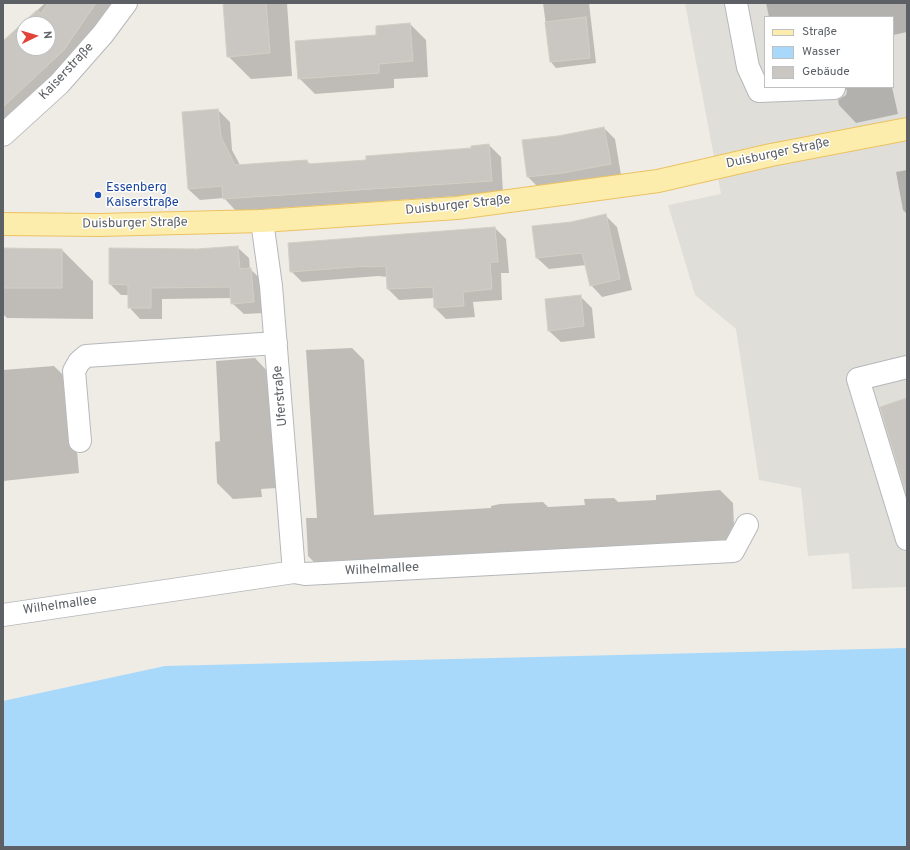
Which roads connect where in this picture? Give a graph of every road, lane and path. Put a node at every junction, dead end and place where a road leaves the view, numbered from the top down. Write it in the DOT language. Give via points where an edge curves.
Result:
graph roads {
  1 [pos="126,3"];
  2 [pos="736,3"];
  3 [pos="834,88"];
  4 [pos="907,129"];
  5 [pos="3,135"];
  6 [pos="262,221"];
  7 [pos="3,224"];
  8 [pos="276,343"];
  9 [pos="907,367"];
  10 [pos="80,441"];
  11 [pos="747,525"];
  12 [pos="907,539"];
  13 [pos="294,572"];
  14 [pos="3,615"];
  1 -- 5 [label="street, Kaiserstraße" via="103,34 59,84"];
  2 -- 3 [label="street" via="748,67 759,91"];
  4 -- 6 [label="main road, Duisburger Straße" via="771,155 658,181 457,208"];
  6 -- 7 [label="main road, Duisburger Straße" via="99,225"];
  6 -- 8 [label="street, Uferstraße"];
  8 -- 10 [label="street" via="86,356 74,371"];
  8 -- 13 [label="street, Uferstraße"];
  9 -- 12 [label="street" via="858,380"];
  11 -- 13 [label="street, Wilhelmallee" via="733,552 305,574"];
  13 -- 14 [label="street, Wilhelmallee"];
}
